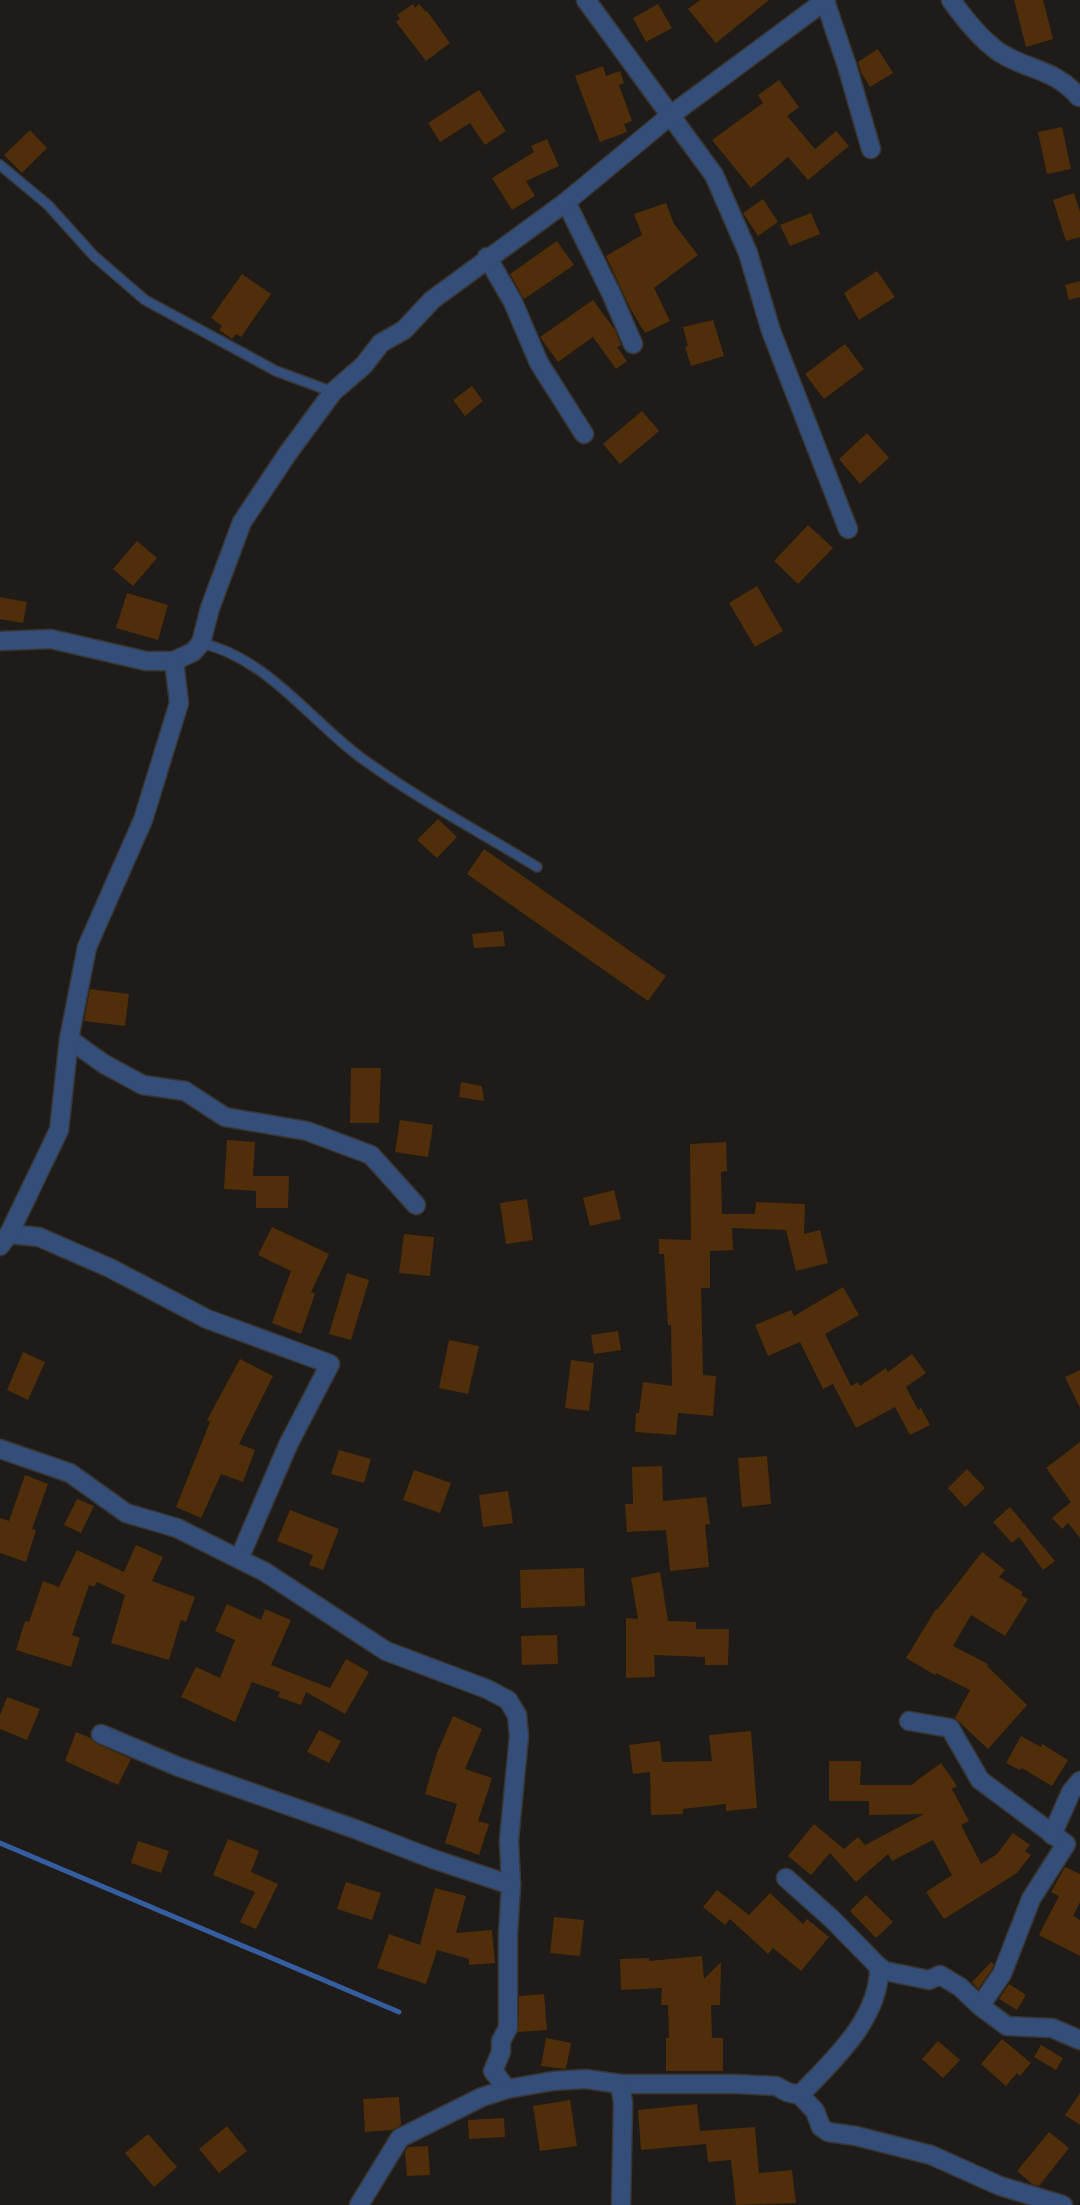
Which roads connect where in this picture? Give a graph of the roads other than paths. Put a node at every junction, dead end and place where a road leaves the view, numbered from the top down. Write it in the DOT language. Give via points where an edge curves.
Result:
graph roads {
  1 [pos="586,0"];
  2 [pos="825,0"];
  3 [pos="951,0"];
  4 [pos="1079,97"];
  5 [pos="671,115"];
  6 [pos="871,149"];
  7 [pos="0,165"];
  8 [pos="566,202"];
  9 [pos="487,257"];
  10 [pos="633,344"];
  11 [pos="333,392"];
  12 [pos="584,434"];
  13 [pos="848,529"];
  14 [pos="0,641"];
  15 [pos="201,643"];
  16 [pos="174,661"];
  17 [pos="537,867"];
  18 [pos="69,1039"];
  19 [pos="416,1205"];
  20 [pos="5,1240"];
  21 [pos="0,1449"];
  22 [pos="239,1559"];
  23 [pos="909,1721"];
  24 [pos="101,1734"];
  25 [pos="1080,1781"];
  26 [pos="1066,1844"];
  27 [pos="786,1878"];
  28 [pos="511,1885"];
  29 [pos="879,1967"];
  30 [pos="980,2006"];
  31 [pos="1080,2040"];
  32 [pos="620,2084"];
  33 [pos="507,2089"];
  34 [pos="800,2095"];
  35 [pos="359,2205"];
  36 [pos="621,2205"];
  37 [pos="1063,2205"];
  1 -- 5 [label="street"];
  2 -- 5 [label="street"];
  2 -- 6 [label="street"];
  3 -- 4 [label="street" via="999,51 1050,73"];
  5 -- 8 [label="street"];
  5 -- 13 [label="street" via="714,175 743,242 771,331"];
  7 -- 11 [label="lane" via="145,300 275,371"];
  8 -- 9 [label="street"];
  8 -- 10 [label="street"];
  9 -- 11 [label="street" via="432,300 404,330 381,343"];
  9 -- 12 [label="street" via="513,302 539,363"];
  11 -- 15 [label="street" via="242,522"];
  14 -- 16 [label="street" via="51,639 146,660"];
  15 -- 16 [label="street"];
  15 -- 17 [label="lane" via="218,647 277,682 379,771"];
  16 -- 18 [label="street" via="179,703 143,820 87,947"];
  18 -- 19 [label="street" via="143,1085 185,1091 225,1117 307,1131 370,1155"];
  18 -- 20 [label="street" via="59,1130"];
  20 -- 22 [label="street" via="39,1237 207,1319 330,1364"];
  21 -- 22 [label="street" via="70,1473 126,1513 177,1528"];
  22 -- 28 [label="street" via="386,1651 508,1700 517,1715 519,1736 509,1840"];
  23 -- 26 [label="street" via="950,1728 980,1780"];
  24 -- 28 [label="street" via="179,1767"];
  25 -- 26 [label="street" via="1071,1792"];
  26 -- 30 [label="street" via="1031,1899 1002,1974"];
  27 -- 29 [label="street"];
  28 -- 33 [label="street" via="508,2028 493,2071"];
  29 -- 30 [label="street" via="929,1980 940,1975"];
  29 -- 34 [label="street" via="878,1987 866,2017"];
  30 -- 31 [label="street" via="1007,2026 1052,2028"];
  32 -- 33 [label="street" via="586,2078"];
  32 -- 34 [label="street" via="749,2084 775,2086"];
  32 -- 36 [label="street"];
  33 -- 35 [label="street" via="400,2138"];
  34 -- 37 [label="street" via="828,2132 931,2155 1000,2186"];
}
